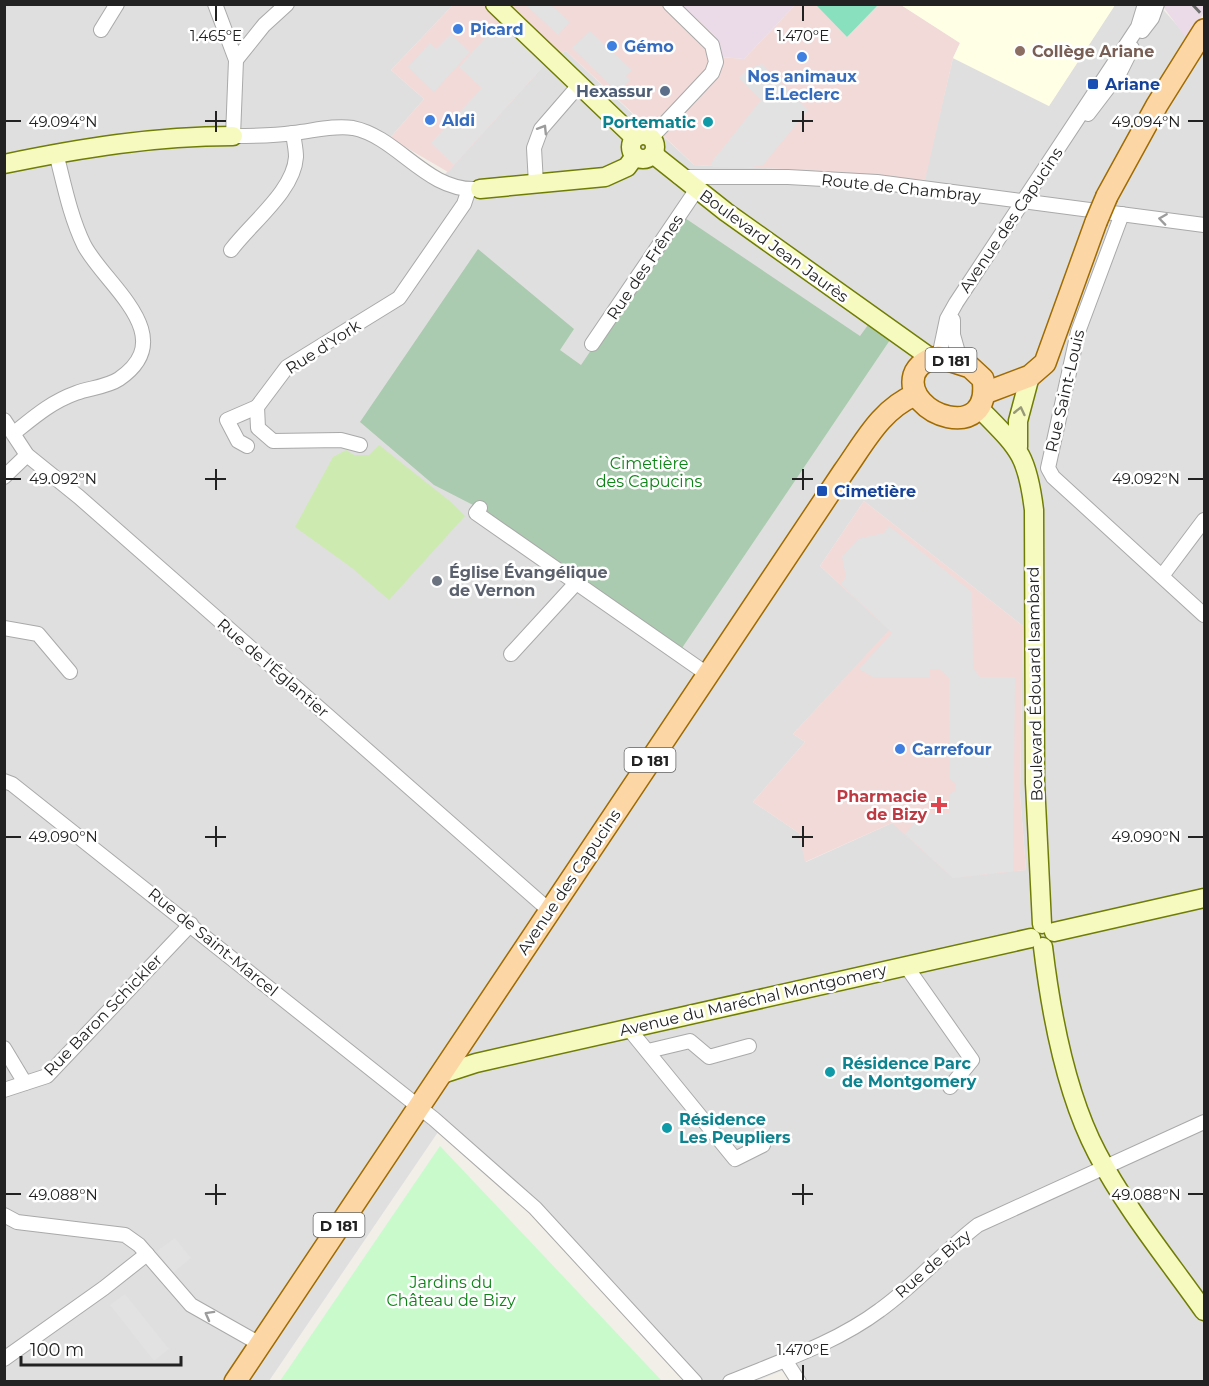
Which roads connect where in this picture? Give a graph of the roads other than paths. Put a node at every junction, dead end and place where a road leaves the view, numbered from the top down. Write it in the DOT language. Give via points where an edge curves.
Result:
graph roads {
  1 [pos="117,4"];
  2 [pos="215,4"];
  3 [pos="287,4"];
  4 [pos="495,4"];
  5 [pos="670,4"];
  6 [pos="1153,5"];
  7 [pos="101,30"];
  8 [pos="1200,37"];
  9 [pos="236,60"];
  10 [pos="580,84"];
  11 [pos="293,133"];
  12 [pos="233,136"];
  13 [pos="643,147"];
  14 [pos="56,153"];
  15 [pos="4,164"];
  16 [pos="679,177"];
  17 [pos="536,184"];
  18 [pos="475,189"];
  19 [pos="697,189"];
  20 [pos="1023,201"];
  21 [pos="1122,214"];
  22 [pos="1204,225"];
  23 [pos="231,250"];
  24 [pos="956,303"];
  25 [pos="592,344"];
  26 [pos="1053,344"];
  27 [pos="928,361"];
  28 [pos="969,368"];
  29 [pos="1030,376"];
  30 [pos="915,395"];
  31 [pos="982,401"];
  32 [pos="257,407"];
  33 [pos="4,420"];
  34 [pos="14,433"];
  35 [pos="360,445"];
  36 [pos="247,446"];
  37 [pos="1018,447"];
  38 [pos="27,455"];
  39 [pos="4,477"];
  40 [pos="480,508"];
  41 [pos="1204,520"];
  42 [pos="1162,576"];
  43 [pos="577,582"];
  44 [pos="1204,615"];
  45 [pos="4,628"];
  46 [pos="511,654"];
  47 [pos="70,672"];
  48 [pos="707,674"];
  49 [pos="4,781"];
  50 [pos="1204,898"];
  51 [pos="550,911"];
  52 [pos="191,924"];
  53 [pos="1042,935"];
  54 [pos="906,966"];
  55 [pos="629,1029"];
  56 [pos="749,1046"];
  57 [pos="4,1048"];
  58 [pos="456,1048"];
  59 [pos="648,1051"];
  60 [pos="476,1063"];
  61 [pos="439,1075"];
  62 [pos="25,1083"];
  63 [pos="950,1087"];
  64 [pos="4,1090"];
  65 [pos="418,1106"];
  66 [pos="1204,1122"];
  67 [pos="763,1145"];
  68 [pos="1105,1169"];
  69 [pos="4,1215"];
  70 [pos="147,1254"];
  71 [pos="1204,1311"];
  72 [pos="260,1344"];
  73 [pos="4,1359"];
  74 [pos="785,1359"];
  75 [pos="235,1382"];
  76 [pos="695,1382"];
  77 [pos="730,1382"];
  78 [pos="799,1382"];
  1 -- 7 [label="street"];
  2 -- 9 [label="street"];
  3 -- 9 [label="street"];
  4 -- 10 [label="main road, Boulevard Jean Jaurès"];
  5 -- 13 [label="street" via="712,45 716,62 712,73"];
  6 -- 20 [label="street, Avenue des Capucins" via="1120,72 1066,138"];
  8 -- 26 [label="main road, D 181, bridge" via="1107,196"];
  9 -- 12 [label="street"];
  10 -- 13 [label="main road, Boulevard Jean Jaurès"];
  17 -- 10 [label="street, one-way" via="534,148 541,129"];
  11 -- 12 [label="street"];
  11 -- 18 [label="street" via="353,128 372,135 433,177"];
  11 -- 23 [label="street" via="296,157 284,190"];
  12 -- 14 [label="main road" via="178,136"];
  13 -- 16 [label="main road, Boulevard Jean Jaurès"];
  13 -- 17 [label="main road" via="627,167 605,177"];
  14 -- 15 [label="main road"];
  14 -- 34 [label="street" via="72,219 86,248 135,310 142,330 142,351 132,368 117,381 49,404"];
  16 -- 19 [label="main road, Boulevard Jean Jaurès"];
  16 -- 20 [label="street, Route de Chambray" via="877,182"];
  17 -- 18 [label="main road"];
  18 -- 32 [label="street, Rue d'York" via="399,298 286,367"];
  19 -- 25 [label="street, Rue des Frênes"];
  19 -- 27 [label="main road, Boulevard Jean Jaurès" via="897,336 903,336"];
  20 -- 21 [label="street, Route de Chambray"];
  20 -- 24 [label="street, Avenue des Capucins"];
  22 -- 21 [label="street, Route de Chambray, one-way"];
  21 -- 42 [label="street, Rue Saint-Louis" via="1078,332 1048,468 1053,477"];
  24 -- 27 [label="street, Avenue des Capucins"];
  24 -- 28 [label="street, Avenue des Capucins" via="953,335"];
  26 -- 28 [label="main road, D 181" via="1016,373 1000,377"];
  26 -- 29 [label="main road, D 181" via="1045,363"];
  27 -- 28 [label="main road, D 181"];
  27 -- 30 [label="main road, D 181" via="913,379"];
  28 -- 31 [label="main road, D 181" via="983,379"];
  29 -- 31 [label="main road, D 181"];
  37 -- 29 [label="main road, Boulevard Édouard Isambard, one-way" via="1018,421"];
  30 -- 31 [label="main road, D 181" via="936,411 964,418"];
  30 -- 48 [label="main road, Avenue des Capucins / D 181" via="899,402 882,418"];
  31 -- 37 [label="main road, Boulevard Édouard Isambard"];
  32 -- 35 [label="street" via="258,428 273,441 341,440"];
  32 -- 36 [label="street" via="226,420 238,441"];
  33 -- 34 [label="street, Rue de l'Églantier"];
  34 -- 38 [label="street, Rue de l'Églantier"];
  37 -- 53 [label="main road, Boulevard Édouard Isambard" via="1029,476 1034,510 1035,783"];
  38 -- 39 [label="street"];
  38 -- 51 [label="street, Rue de l'Églantier" via="79,496"];
  40 -- 43 [label="street" via="476,513"];
  41 -- 42 [label="street"];
  42 -- 44 [label="street, Rue Saint-Louis"];
  43 -- 46 [label="street"];
  43 -- 48 [label="street"];
  45 -- 47 [label="street" via="38,634"];
  48 -- 51 [label="main road, Avenue des Capucins / D 181"];
  49 -- 52 [label="street, Rue de Saint-Marcel"];
  50 -- 53 [label="main road, Avenue du Maréchal Montgomery"];
  51 -- 58 [label="main road, Avenue des Capucins / D 181"];
  52 -- 62 [label="street, Rue Baron Schickler" via="47,1076"];
  52 -- 65 [label="street, Rue de Saint-Marcel"];
  53 -- 54 [label="main road, Avenue du Maréchal Montgomery"];
  53 -- 68 [label="main road, Boulevard Édouard Isambard" via="1066,1071"];
  54 -- 55 [label="main road, Avenue du Maréchal Montgomery"];
  54 -- 63 [label="street" via="972,1060"];
  55 -- 59 [label="street"];
  55 -- 60 [label="main road, Avenue du Maréchal Montgomery"];
  56 -- 59 [label="street" via="708,1057 690,1041"];
  57 -- 62 [label="street"];
  58 -- 60 [label="main road"];
  58 -- 61 [label="main road, Avenue des Capucins / D 181"];
  59 -- 67 [label="street" via="735,1159"];
  60 -- 61 [label="main road, Avenue du Maréchal Montgomery"];
  61 -- 65 [label="main road, Avenue des Capucins / D 181"];
  62 -- 64 [label="street, Rue Baron Schickler"];
  65 -- 72 [label="main road, Avenue des Capucins / D 181"];
  65 -- 76 [label="street" via="535,1208"];
  66 -- 68 [label="street, Rue de Bizy"];
  68 -- 71 [label="main road, Boulevard Édouard Isambard"];
  68 -- 74 [label="street, Rue de Bizy" via="978,1225 882,1309 851,1330"];
  69 -- 70 [label="street" via="17,1222 125,1235"];
  72 -- 70 [label="street, one-way" via="190,1305"];
  70 -- 73 [label="street"];
  72 -- 75 [label="main road, Avenue des Capucins / D 181"];
  74 -- 77 [label="street, Rue de Bizy"];
  74 -- 78 [label="street"];
}
